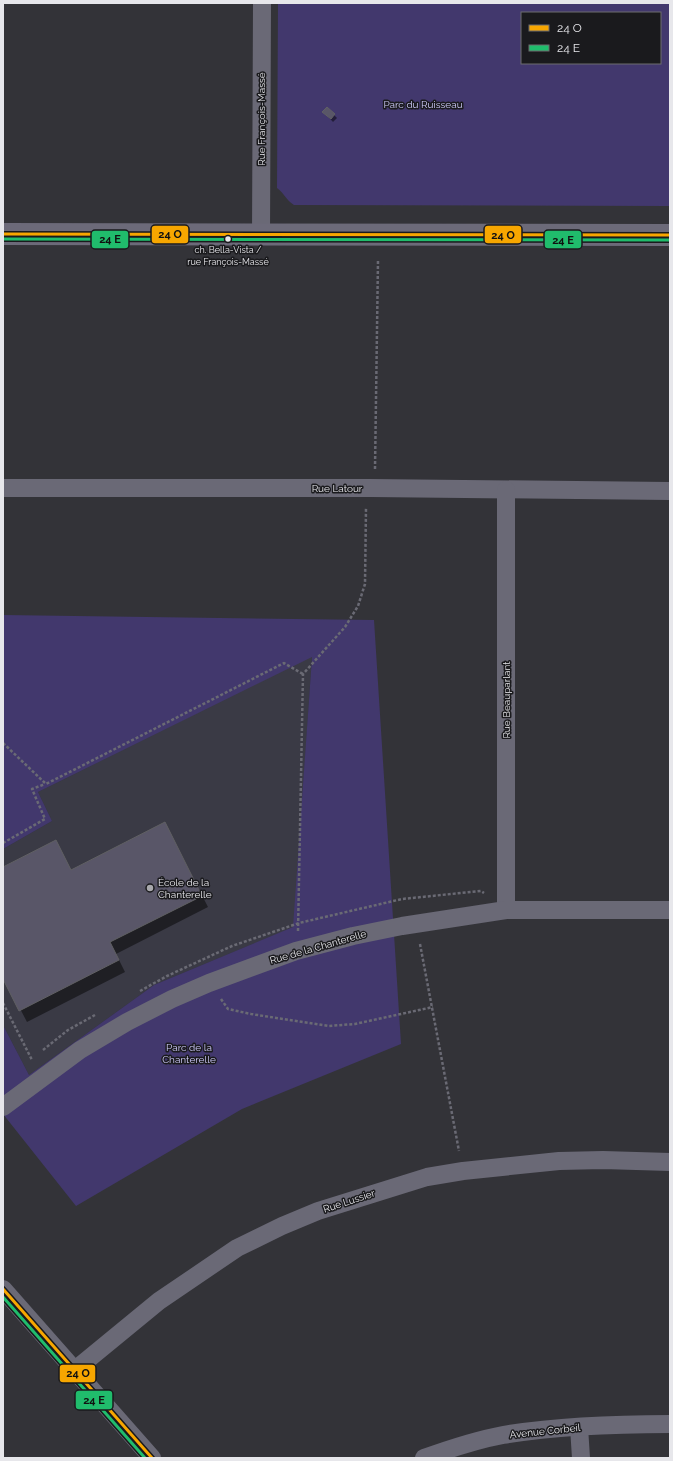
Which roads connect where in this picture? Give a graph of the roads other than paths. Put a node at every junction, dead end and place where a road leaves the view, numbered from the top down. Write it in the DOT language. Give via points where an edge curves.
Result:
graph roads {
  1 [pos="262,3"];
  2 [pos="3,234"];
  3 [pos="261,235"];
  4 [pos="670,235"];
  5 [pos="3,488"];
  6 [pos="506,490"];
  7 [pos="670,491"];
  8 [pos="506,910"];
  9 [pos="670,910"];
  10 [pos="3,1107"];
  11 [pos="670,1162"];
  12 [pos="3,1289"];
  13 [pos="75,1370"];
  14 [pos="670,1424"];
  15 [pos="579,1427"];
  16 [pos="152,1458"];
  17 [pos="424,1458"];
  18 [pos="581,1458"];
  1 -- 3 [label="street, Rue François-Massé"];
  2 -- 3 [label="street"];
  3 -- 4 [label="street"];
  5 -- 6 [label="street, Rue Latour"];
  6 -- 7 [label="street, Rue Latour"];
  6 -- 8 [label="street, Rue Beauparlant"];
  8 -- 9 [label="street, Rue de la Chanterelle"];
  8 -- 10 [label="street, Rue de la Chanterelle" via="353,936 296,951 209,983 127,1022 80,1050"];
  11 -- 13 [label="street, Rue Lussier" via="559,1161 463,1171 428,1177 318,1211 237,1248 159,1301"];
  12 -- 13 [label="street"];
  13 -- 16 [label="street"];
  14 -- 15 [label="street, Avenue Corbeil"];
  15 -- 17 [label="street, Avenue Corbeil" via="502,1435"];
  15 -- 18 [label="street"];
}
